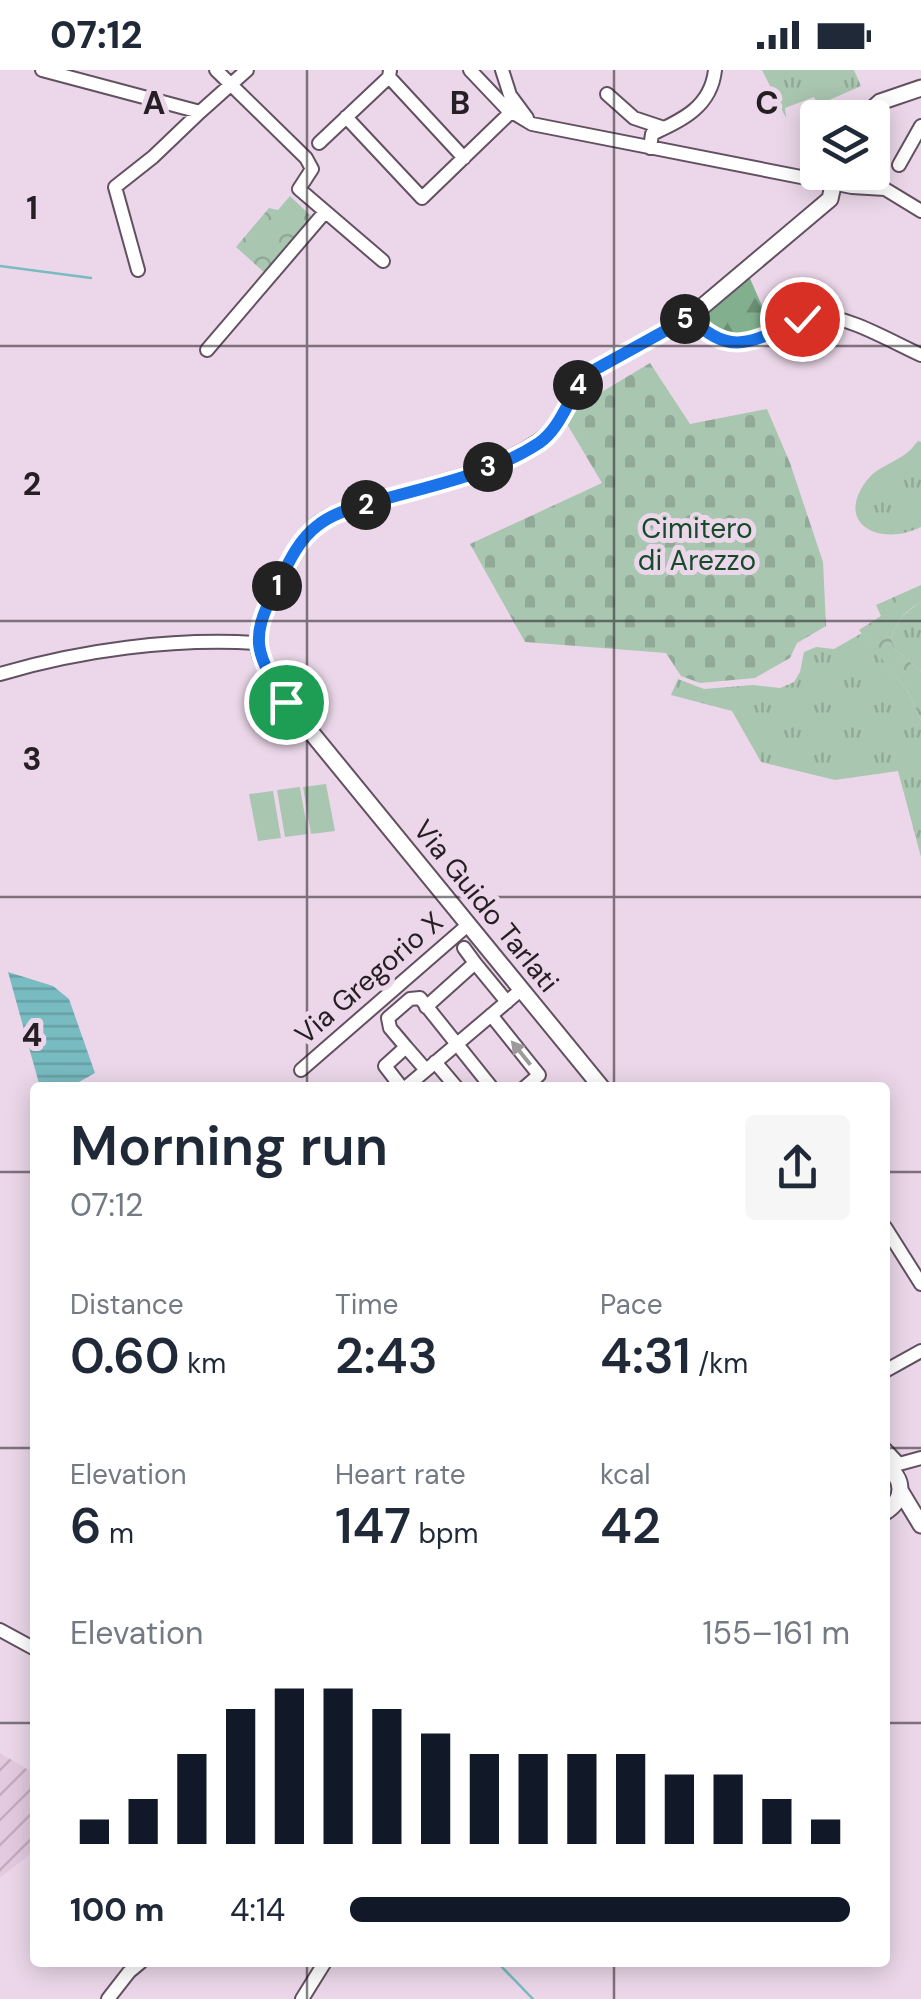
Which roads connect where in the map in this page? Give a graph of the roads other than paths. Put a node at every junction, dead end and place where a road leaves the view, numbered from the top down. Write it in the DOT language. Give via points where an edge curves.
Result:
graph roads {
  1 [pos="42,70"];
  2 [pos="216,70"];
  3 [pos="247,70"];
  4 [pos="470,70"];
  5 [pos="500,70"];
  6 [pos="715,70"];
  7 [pos="390,74"];
  8 [pos="231,85"];
  9 [pos="921,88"];
  10 [pos="607,94"];
  11 [pos="494,97"];
  12 [pos="886,100"];
  13 [pos="200,112"];
  14 [pos="511,112"];
  15 [pos="346,117"];
  16 [pos="532,124"];
  17 [pos="921,126"];
  18 [pos="664,128"];
  19 [pos="319,144"];
  20 [pos="650,148"];
  21 [pos="670,152"];
  22 [pos="464,158"];
  23 [pos="899,165"];
  24 [pos="800,172"];
  25 [pos="832,190"];
  26 [pos="885,190"];
  27 [pos="921,211"];
  28 [pos="326,212"];
  29 [pos="383,261"];
  30 [pos="138,270"];
  31 [pos="690,317"];
  32 [pos="207,350"];
  33 [pos="921,355"];
  34 [pos="258,643"];
  35 [pos="0,674"];
  36 [pos="332,757"];
  37 [pos="376,822"];
  38 [pos="418,862"];
  39 [pos="444,894"];
  40 [pos="469,924"];
  41 [pos="464,948"];
  42 [pos="475,963"];
  43 [pos="522,989"];
  44 [pos="507,1002"];
  45 [pos="426,1006"];
  46 [pos="491,1015"];
  47 [pos="457,1044"];
  48 [pos="406,1047"];
  49 [pos="430,1066"];
  50 [pos="301,1070"];
  51 [pos="399,1082"];
  52 [pos="411,1082"];
  53 [pos="450,1082"];
  54 [pos="487,1082"];
  55 [pos="530,1082"];
  56 [pos="597,1082"];
  57 [pos="890,1235"];
  58 [pos="921,1284"];
  59 [pos="921,1350"];
  60 [pos="890,1367"];
  61 [pos="918,1460"];
  62 [pos="890,1464"];
  63 [pos="890,1466"];
  64 [pos="900,1492"];
  65 [pos="890,1508"];
  66 [pos="890,1512"];
  67 [pos="918,1522"];
  68 [pos="0,1630"];
  69 [pos="30,1646"];
  70 [pos="135,1967"];
  71 [pos="321,1967"];
  72 [pos="108,1999"];
  73 [pos="302,1999"];
  1 -- 13 [label="street"];
  2 -- 8 [label="street"];
  3 -- 8 [label="street"];
  4 -- 11 [label="street"];
  5 -- 11 [label="street"];
  5 -- 16 [label="street"];
  6 -- 18 [label="street" via="704,100"];
  7 -- 15 [label="street"];
  7 -- 22 [label="street"];
  8 -- 13 [label="street"];
  8 -- 28 [label="street" via="306,158 312,169 299,189"];
  9 -- 12 [label="main road"];
  10 -- 18 [label="street" via="634,118"];
  11 -- 14 [label="street"];
  13 -- 30 [label="street" via="115,187"];
  14 -- 16 [label="street"];
  14 -- 22 [label="street"];
  15 -- 19 [label="street"];
  15 -- 22 [label="street" via="422,198"];
  16 -- 20 [label="street"];
  17 -- 23 [label="street"];
  18 -- 20 [label="street" via="652,134"];
  18 -- 21 [label="street" via="672,138"];
  20 -- 21 [label="street"];
  21 -- 24 [label="street"];
  25 -- 31 [label="main road" via="830,199"];
  26 -- 27 [label="street"];
  28 -- 29 [label="street"];
  28 -- 32 [label="street"];
  31 -- 33 [label="street" via="716,340 738,343 802,319 837,318"];
  31 -- 34 [label="main road" via="587,374 544,440 521,454 343,512 314,528 259,619"];
  34 -- 35 [label="street" via="133,648"];
  34 -- 36 [label="main road" via="288,704"];
  36 -- 37 [label="main road"];
  36 -- 38 [label="main road, Via Guido Tarlati"];
  37 -- 38 [label="main road"];
  37 -- 39 [label="main road"];
  38 -- 39 [label="main road, Via Guido Tarlati"];
  39 -- 40 [label="main road, Via Guido Tarlati"];
  40 -- 43 [label="main road, Via Guido Tarlati"];
  40 -- 50 [label="street, Via Gregorio X"];
  41 -- 42 [label="street"];
  42 -- 44 [label="street"];
  42 -- 45 [label="street"];
  43 -- 44 [label="street"];
  43 -- 56 [label="main road, Via Guido Tarlati"];
  44 -- 46 [label="street"];
  45 -- 47 [label="street"];
  45 -- 48 [label="street" via="410,999 388,1018"];
  46 -- 47 [label="street"];
  55 -- 46 [label="street, one-way" via="539,1074"];
  47 -- 49 [label="street"];
  47 -- 54 [label="street"];
  48 -- 49 [label="street"];
  48 -- 51 [label="street" via="385,1066"];
  49 -- 52 [label="street"];
  49 -- 53 [label="street"];
  57 -- 58 [label="street"];
  59 -- 60 [label="street"];
  61 -- 62 [label="street"];
  61 -- 64 [label="street"];
  63 -- 64 [label="main road"];
  64 -- 65 [label="main road"];
  64 -- 67 [label="main road"];
  66 -- 67 [label="main road"];
  68 -- 69 [label="street"];
  70 -- 72 [label="street"];
  71 -- 73 [label="street"];
}
